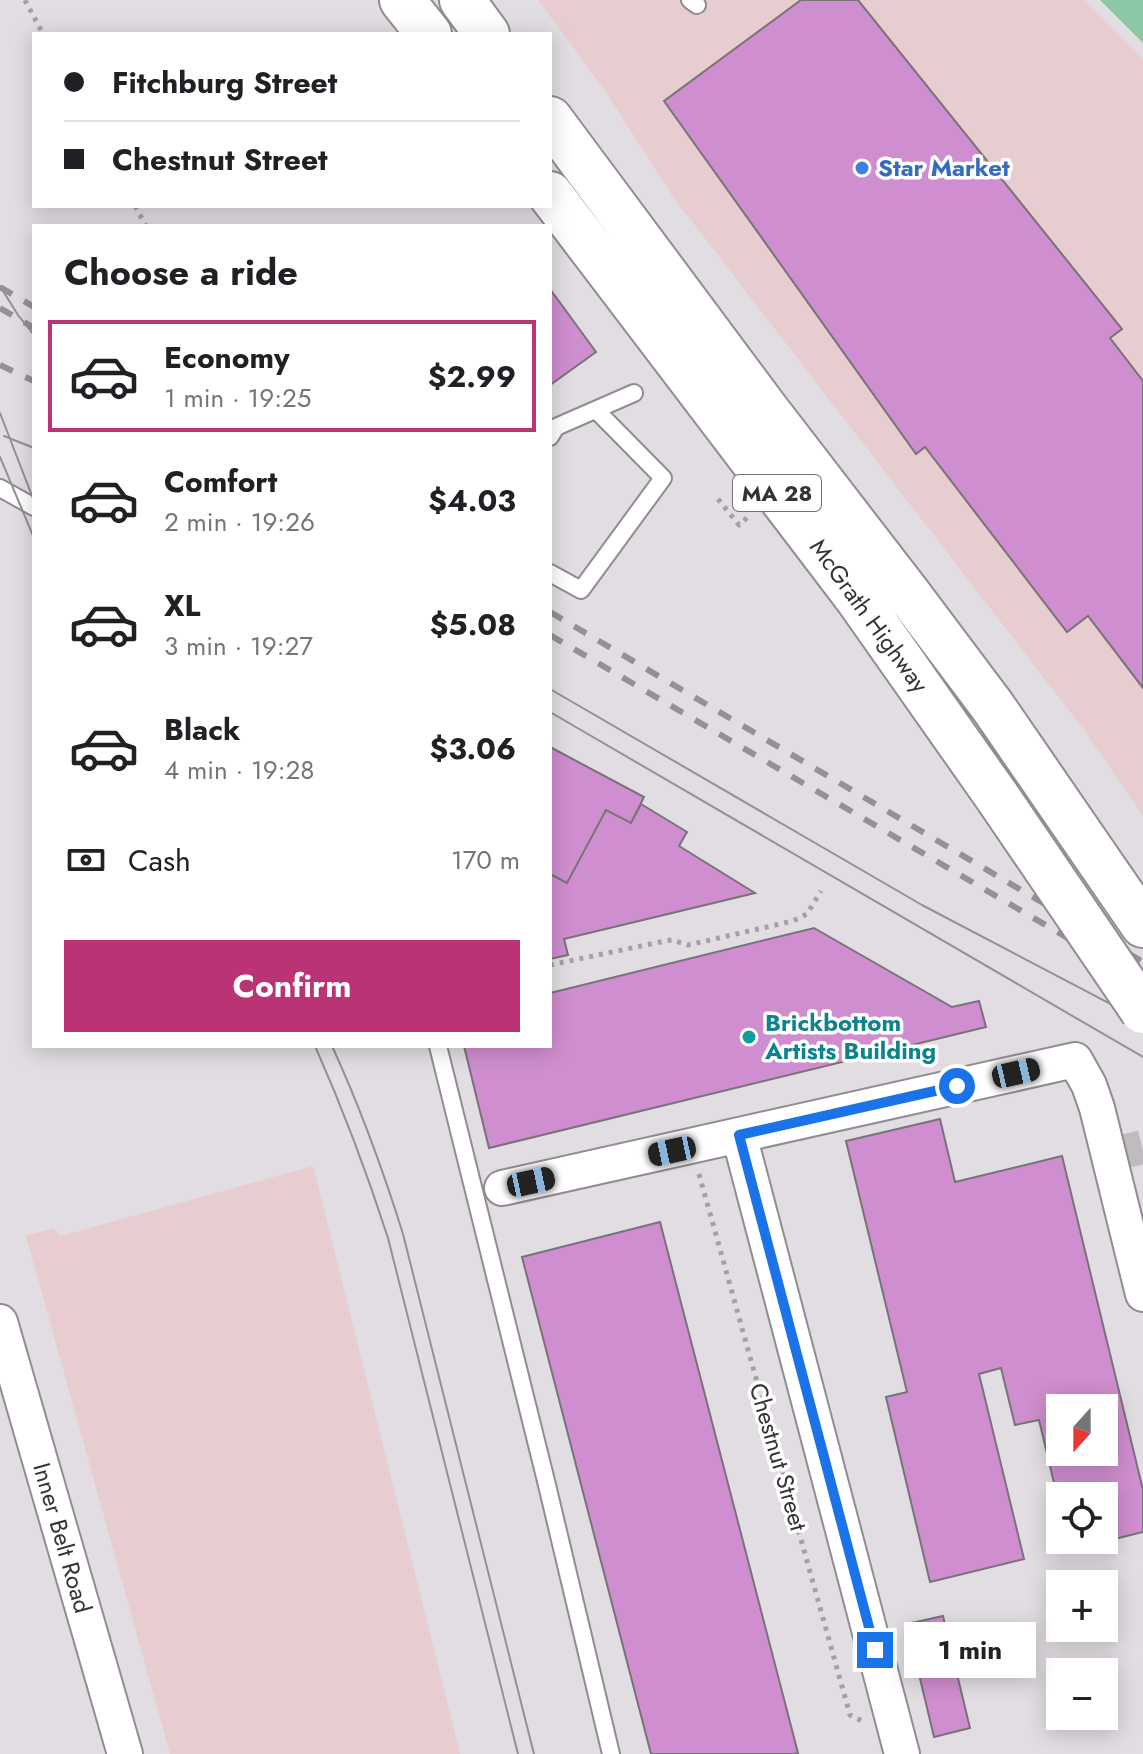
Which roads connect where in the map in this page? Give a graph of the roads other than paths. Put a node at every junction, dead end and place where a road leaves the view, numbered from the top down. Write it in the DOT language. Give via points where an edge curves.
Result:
graph roads {
  1 [pos="402,0"];
  2 [pos="462,0"];
  3 [pos="427,32"];
  4 [pos="486,32"];
  5 [pos="552,122"];
  6 [pos="552,197"];
  7 [pos="634,393"];
  8 [pos="596,410"];
  9 [pos="552,434"];
  10 [pos="0,488"];
  11 [pos="32,506"];
  12 [pos="552,574"];
  13 [pos="1143,925"];
  14 [pos="1143,1011"];
  15 [pos="438,1048"];
  16 [pos="739,1135"];
  17 [pos="502,1188"];
  18 [pos="1143,1294"];
  19 [pos="0,1322"];
  20 [pos="901,1747"];
  21 [pos="125,1754"];
  22 [pos="611,1754"];
  1 -- 3 [label="highway"];
  2 -- 4 [label="highway"];
  5 -- 13 [label="highway, McGrath Highway / MA 28" via="952,652"];
  6 -- 14 [label="highway, McGrath Highway / MA 28, bridge" via="858,599"];
  7 -- 8 [label="lane"];
  8 -- 9 [label="lane"];
  8 -- 12 [label="lane" via="663,478 581,590"];
  10 -- 11 [label="lane"];
  15 -- 22 [label="lane"];
  16 -- 17 [label="street"];
  16 -- 18 [label="street" via="1075,1060 1097,1108"];
  16 -- 20 [label="street, Chestnut Street"];
  19 -- 21 [label="street, Inner Belt Road"];
}
